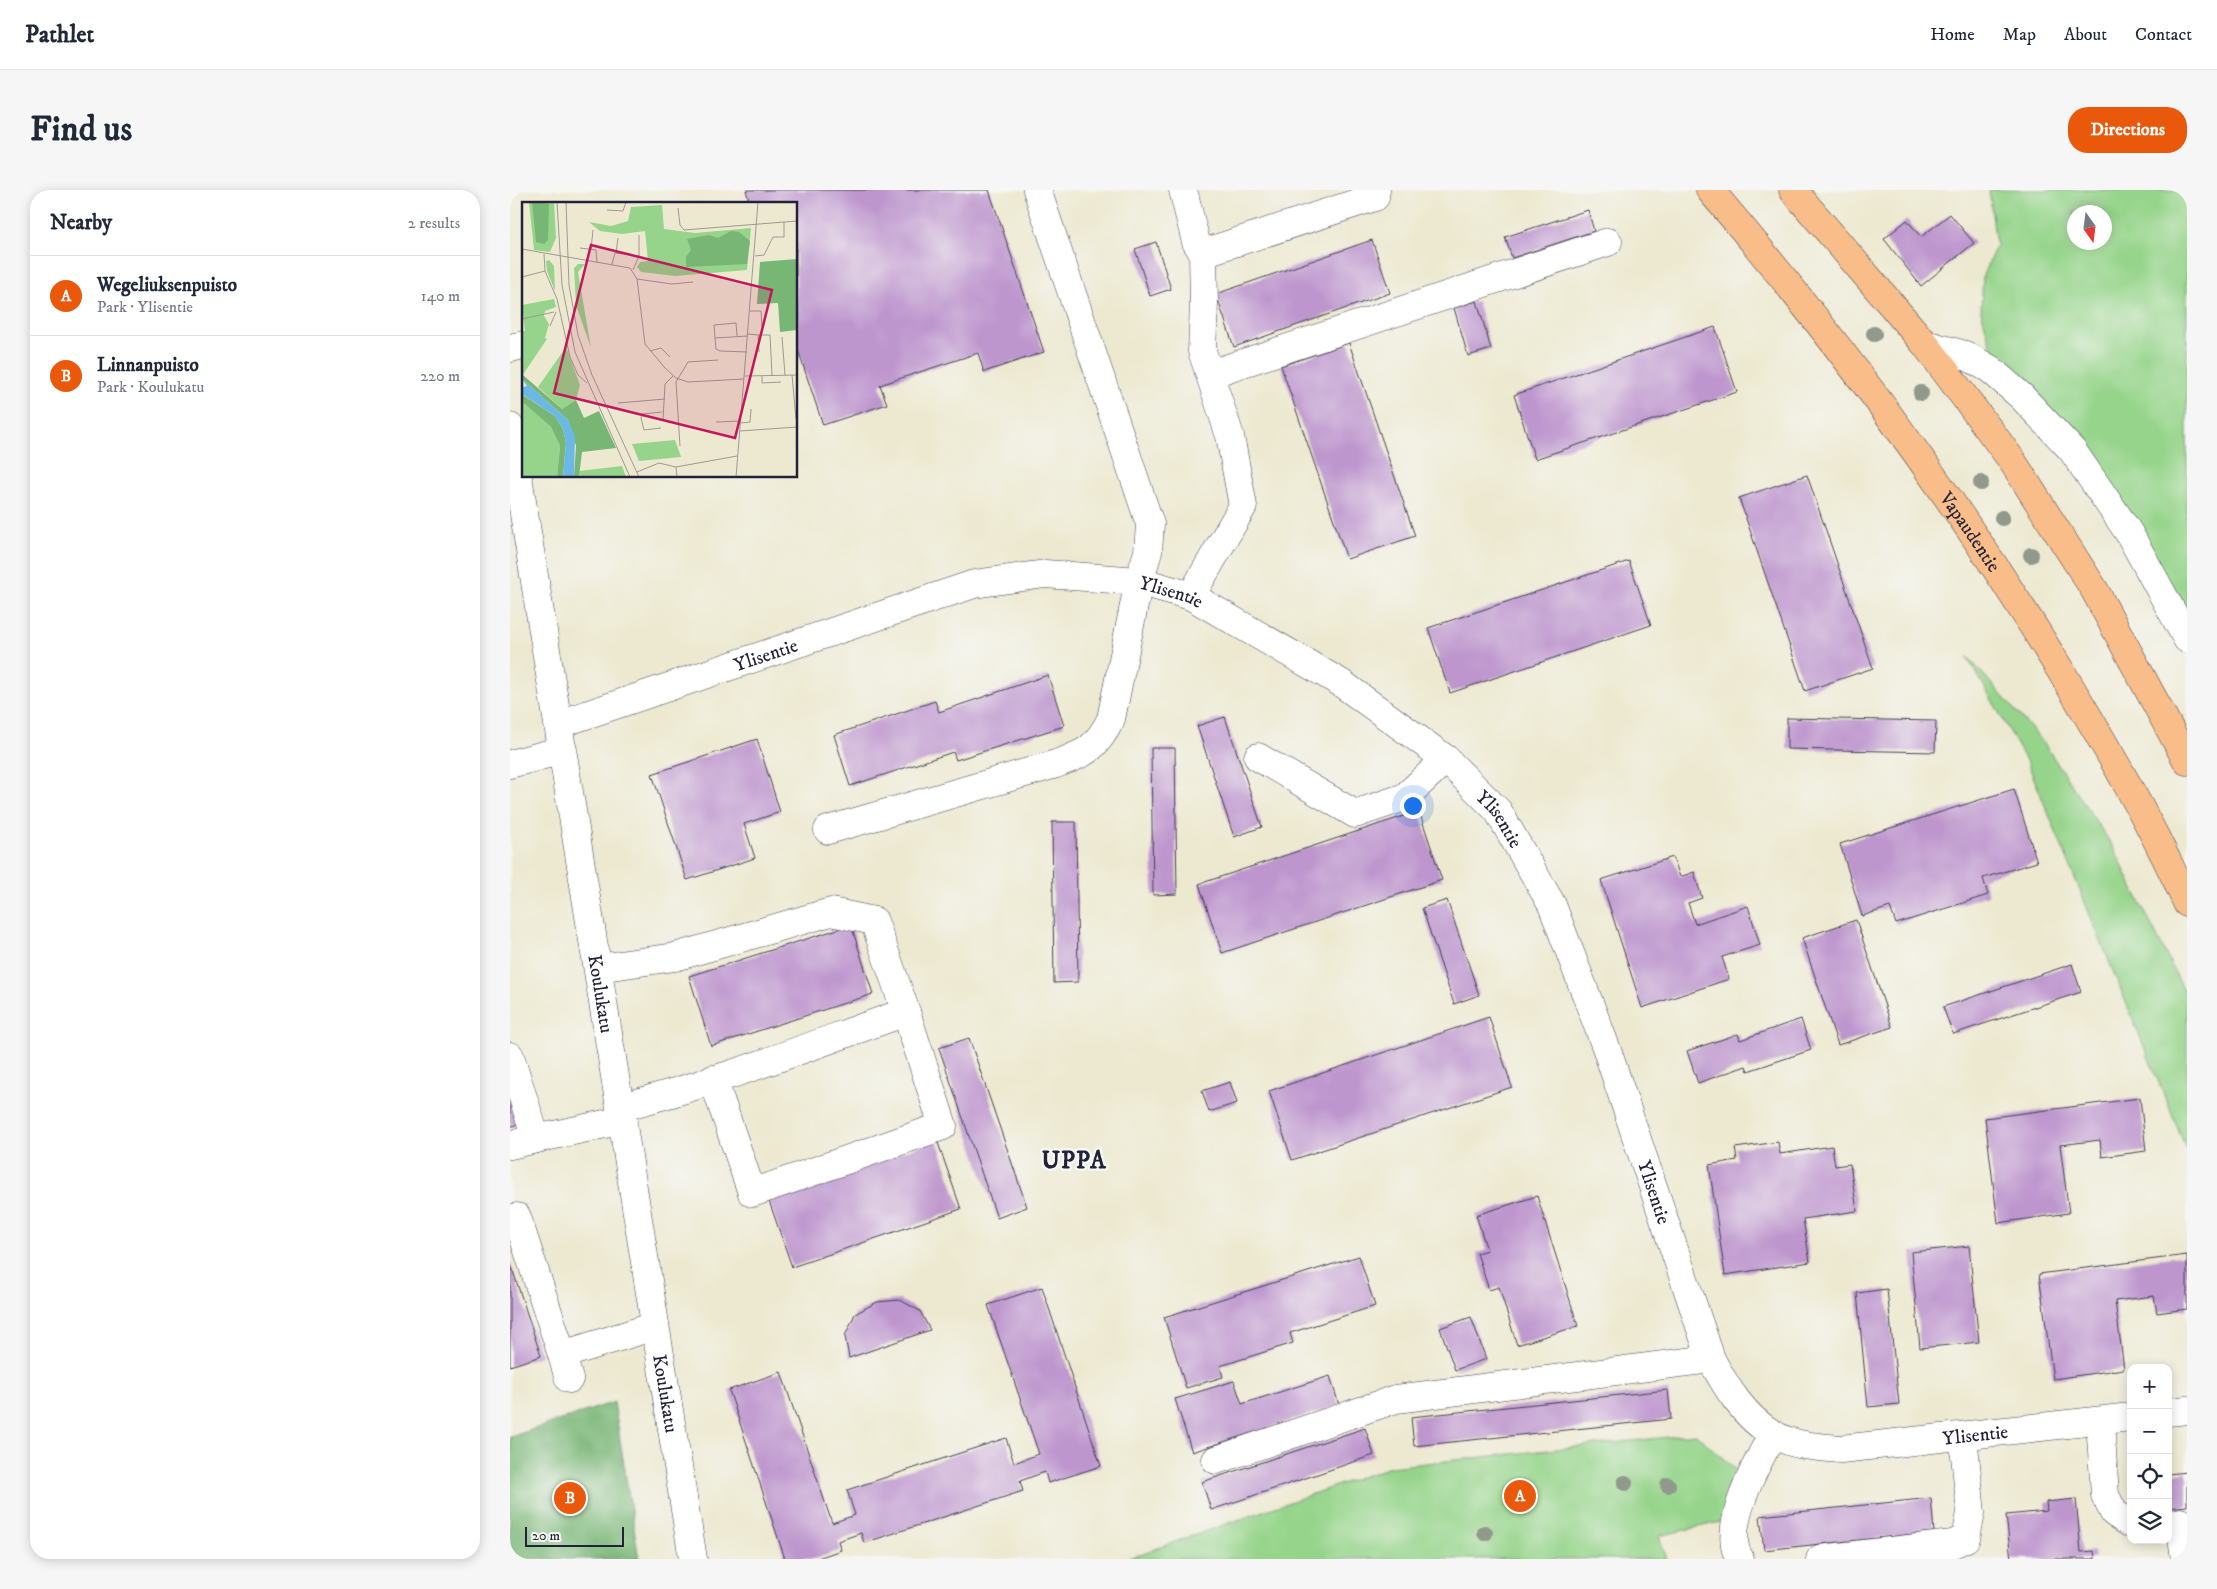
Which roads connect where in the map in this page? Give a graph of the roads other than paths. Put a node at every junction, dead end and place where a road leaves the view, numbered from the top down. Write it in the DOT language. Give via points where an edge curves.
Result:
graph roads {
  1 [pos="1037,190"];
  2 [pos="1183,190"];
  3 [pos="1376,190"];
  4 [pos="1710,190"];
  5 [pos="1793,190"];
  6 [pos="1608,242"];
  7 [pos="1203,253"];
  8 [pos="1925,344"];
  9 [pos="1210,374"];
  10 [pos="510,427"];
  11 [pos="1139,581"];
  12 [pos="1191,596"];
  13 [pos="2187,639"];
  14 [pos="561,737"];
  15 [pos="1258,757"];
  16 [pos="1446,759"];
  17 [pos="2187,761"];
  18 [pos="510,764"];
  19 [pos="828,830"];
  20 [pos="2187,904"];
  21 [pos="598,968"];
  22 [pos="906,1012"];
  23 [pos="510,1056"];
  24 [pos="713,1079"];
  25 [pos="622,1114"];
  26 [pos="523,1142"];
  27 [pos="517,1217"];
  28 [pos="656,1326"];
  29 [pos="1711,1359"];
  30 [pos="2187,1410"];
  31 [pos="2172,1412"];
  32 [pos="2127,1418"];
  33 [pos="2100,1421"];
  34 [pos="1773,1434"];
  35 [pos="1963,1436"];
  36 [pos="1216,1460"];
  37 [pos="2127,1521"];
  38 [pos="2179,1522"];
  39 [pos="1954,1551"];
  40 [pos="693,1559"];
  41 [pos="1740,1559"];
  42 [pos="1820,1559"];
  43 [pos="2184,1559"];
  1 -- 11 [label="street" via="1150,524 1148,552"];
  2 -- 7 [label="street" via="1196,242"];
  3 -- 7 [label="street" via="1375,197"];
  4 -- 20 [label="main road, Vapaudentie" via="1895,422 2022,608 2108,748"];
  5 -- 8 [label="main road"];
  6 -- 9 [label="street"];
  7 -- 9 [label="street" via="1202,351"];
  8 -- 13 [label="street" via="1965,355 1990,369 2022,397 2072,450 2129,534"];
  8 -- 17 [label="main road" via="2011,459 2094,589"];
  9 -- 12 [label="street" via="1230,436 1244,506"];
  10 -- 14 [label="street, Koulukatu"];
  11 -- 12 [label="street, Ylisentie"];
  11 -- 14 [label="street, Ylisentie" via="1044,574 974,584"];
  11 -- 19 [label="street" via="1111,719 1102,737 1085,753"];
  12 -- 16 [label="street, Ylisentie" via="1340,683"];
  14 -- 18 [label="street, Ylisentie"];
  14 -- 21 [label="street, Koulukatu"];
  15 -- 16 [label="street" via="1355,814 1406,797"];
  16 -- 29 [label="street, Ylisentie" via="1498,811 1552,905 1607,1050"];
  21 -- 22 [label="street" via="675,957 831,912 874,921"];
  21 -- 25 [label="street, Koulukatu"];
  22 -- 24 [label="street"];
  22 -- 24 [label="street" via="943,1126 762,1190 752,1193"];
  23 -- 26 [label="street"];
  24 -- 25 [label="street"];
  25 -- 26 [label="street"];
  25 -- 28 [label="street, Koulukatu"];
  27 -- 28 [label="street" via="565,1367"];
  28 -- 40 [label="street, Koulukatu"];
  29 -- 34 [label="street, Ylisentie" via="1725,1385 1745,1411"];
  29 -- 36 [label="street" via="1396,1399"];
  30 -- 31 [label="street"];
  32 -- 33 [label="street, Ylisentie"];
  33 -- 35 [label="street, Ylisentie"];
  33 -- 37 [label="street" via="2105,1494 2114,1513"];
  34 -- 35 [label="street, Ylisentie" via="1804,1445 1841,1449"];
  34 -- 41 [label="street" via="1758,1460 1735,1519 1734,1550"];
  35 -- 39 [label="street" via="1971,1513 1966,1538"];
  38 -- 43 [label="street"];
  39 -- 42 [label="street"];
}
